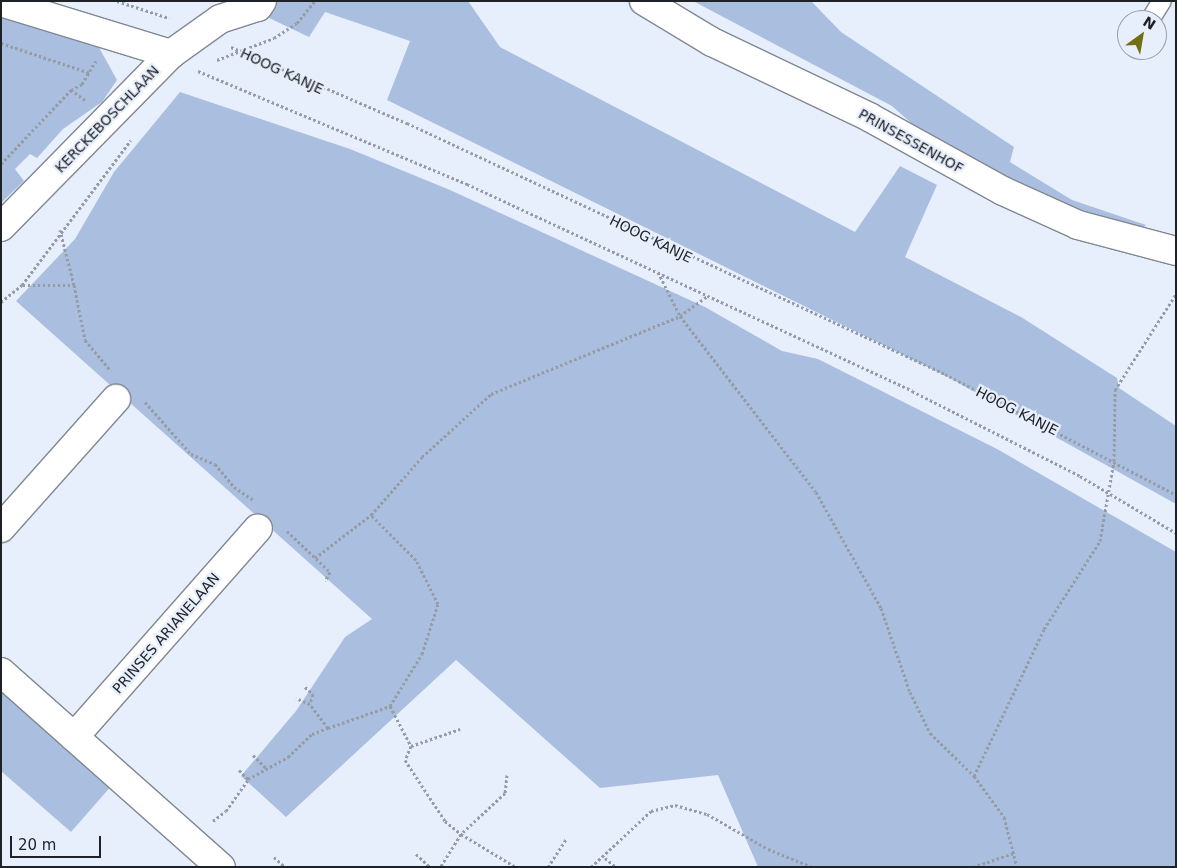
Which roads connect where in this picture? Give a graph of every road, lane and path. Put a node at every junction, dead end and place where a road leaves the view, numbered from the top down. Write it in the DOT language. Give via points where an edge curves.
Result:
graph roads {
  1 [pos="117,1"];
  2 [pos="262,1"];
  3 [pos="315,1"];
  4 [pos="1,2"];
  5 [pos="652,3"];
  6 [pos="215,17"];
  7 [pos="105,34"];
  8 [pos="1,43"];
  9 [pos="238,51"];
  10 [pos="171,54"];
  11 [pos="212,62"];
  12 [pos="203,66"];
  13 [pos="194,70"];
  14 [pos="90,73"];
  15 [pos="188,76"];
  16 [pos="71,90"];
  17 [pos="94,130"];
  18 [pos="137,132"];
  19 [pos="1,164"];
  20 [pos="1,226"];
  21 [pos="60,230"];
  22 [pos="1176,251"];
  23 [pos="658,272"];
  24 [pos="22,285"];
  25 [pos="74,285"];
  26 [pos="1176,294"];
  27 [pos="708,296"];
  28 [pos="1,302"];
  29 [pos="680,316"];
  30 [pos="123,390"];
  31 [pos="1114,461"];
  32 [pos="1108,492"];
  33 [pos="1176,495"];
  34 [pos="371,515"];
  35 [pos="265,520"];
  36 [pos="1,528"];
  37 [pos="1176,532"];
  38 [pos="315,558"];
  39 [pos="325,581"];
  40 [pos="1,672"];
  41 [pos="305,687"];
  42 [pos="296,698"];
  43 [pos="310,704"];
  44 [pos="390,706"];
  45 [pos="328,728"];
  46 [pos="460,728"];
  47 [pos="74,737"];
  48 [pos="411,746"];
  49 [pos="253,756"];
  50 [pos="267,769"];
  51 [pos="239,770"];
  52 [pos="507,775"];
  53 [pos="974,776"];
  54 [pos="248,779"];
  55 [pos="461,834"];
  56 [pos="566,839"];
  57 [pos="193,842"];
  58 [pos="1014,853"];
  59 [pos="416,854"];
  60 [pos="274,857"];
  61 [pos="604,858"];
  62 [pos="221,867"];
  63 [pos="285,867"];
  64 [pos="430,867"];
  65 [pos="440,867"];
  66 [pos="516,867"];
  67 [pos="548,867"];
  68 [pos="591,867"];
  69 [pos="616,867"];
  70 [pos="812,867"];
  71 [pos="973,867"];
  72 [pos="1017,867"];
  1 -- 6 [label="path, HOOG KANJE"];
  1 -- 7 [label="path"];
  2 -- 6 [label="street, KERCKEBOSCHLAAN" via="258,7"];
  3 -- 9 [label="path" via="297,23 274,38"];
  4 -- 7 [label="street"];
  5 -- 22 [label="street, PRINSESSENHOF" via="712,42 869,117 1003,191 1078,225"];
  6 -- 9 [label="path, HOOG KANJE"];
  6 -- 10 [label="street, KERCKEBOSCHLAAN"];
  7 -- 10 [label="street"];
  7 -- 14 [label="path"];
  8 -- 14 [label="path"];
  9 -- 11 [label="path"];
  9 -- 31 [label="path, HOOG KANJE" via="416,127 945,374"];
  10 -- 17 [label="street, KERCKEBOSCHLAAN"];
  12 -- 13 [label="path"];
  13 -- 15 [label="path"];
  13 -- 23 [label="path, HOOG KANJE" via="467,184"];
  14 -- 16 [label="path"];
  16 -- 17 [label="path" via="93,106"];
  16 -- 19 [label="path"];
  17 -- 20 [label="street, KERCKEBOSCHLAAN"];
  18 -- 21 [label="path"];
  21 -- 24 [label="path"];
  21 -- 25 [label="path"];
  23 -- 27 [label="path, HOOG KANJE"];
  23 -- 29 [label="path"];
  24 -- 25 [label="path"];
  24 -- 28 [label="path"];
  25 -- 30 [label="path" via="85,340"];
  26 -- 31 [label="path" via="1116,390"];
  27 -- 29 [label="path"];
  27 -- 32 [label="path, HOOG KANJE" via="912,391"];
  29 -- 34 [label="path" via="490,394 422,457"];
  29 -- 53 [label="path" via="816,492 881,608 910,692 930,733"];
  30 -- 35 [label="path" via="165,420 191,454 215,464"];
  30 -- 36 [label="street"];
  31 -- 32 [label="path"];
  31 -- 33 [label="path, HOOG KANJE"];
  32 -- 37 [label="path, HOOG KANJE"];
  32 -- 53 [label="path" via="1100,541 1044,629"];
  34 -- 38 [label="path"];
  34 -- 44 [label="path" via="416,560 438,604 422,654"];
  35 -- 38 [label="path"];
  35 -- 47 [label="street, PRINSES ARIANELAAN"];
  38 -- 39 [label="path" via="330,572"];
  40 -- 47 [label="street"];
  41 -- 43 [label="path" via="313,694"];
  42 -- 43 [label="path"];
  43 -- 45 [label="path"];
  44 -- 45 [label="path"];
  44 -- 48 [label="path"];
  45 -- 50 [label="path" via="312,734"];
  46 -- 48 [label="path"];
  47 -- 57 [label="street"];
  48 -- 55 [label="path" via="405,760 445,821"];
  49 -- 50 [label="path"];
  50 -- 54 [label="path"];
  51 -- 54 [label="path"];
  52 -- 55 [label="path" via="505,793"];
  53 -- 58 [label="path" via="1004,817"];
  54 -- 57 [label="path" via="226,811"];
  55 -- 65 [label="path"];
  55 -- 66 [label="path"];
  56 -- 67 [label="path"];
  57 -- 62 [label="street"];
  58 -- 71 [label="path"];
  58 -- 72 [label="path"];
  59 -- 64 [label="path"];
  60 -- 63 [label="path"];
  61 -- 68 [label="path"];
  61 -- 69 [label="path"];
  61 -- 70 [label="path" via="651,811 675,805 707,814 768,849"];
}
